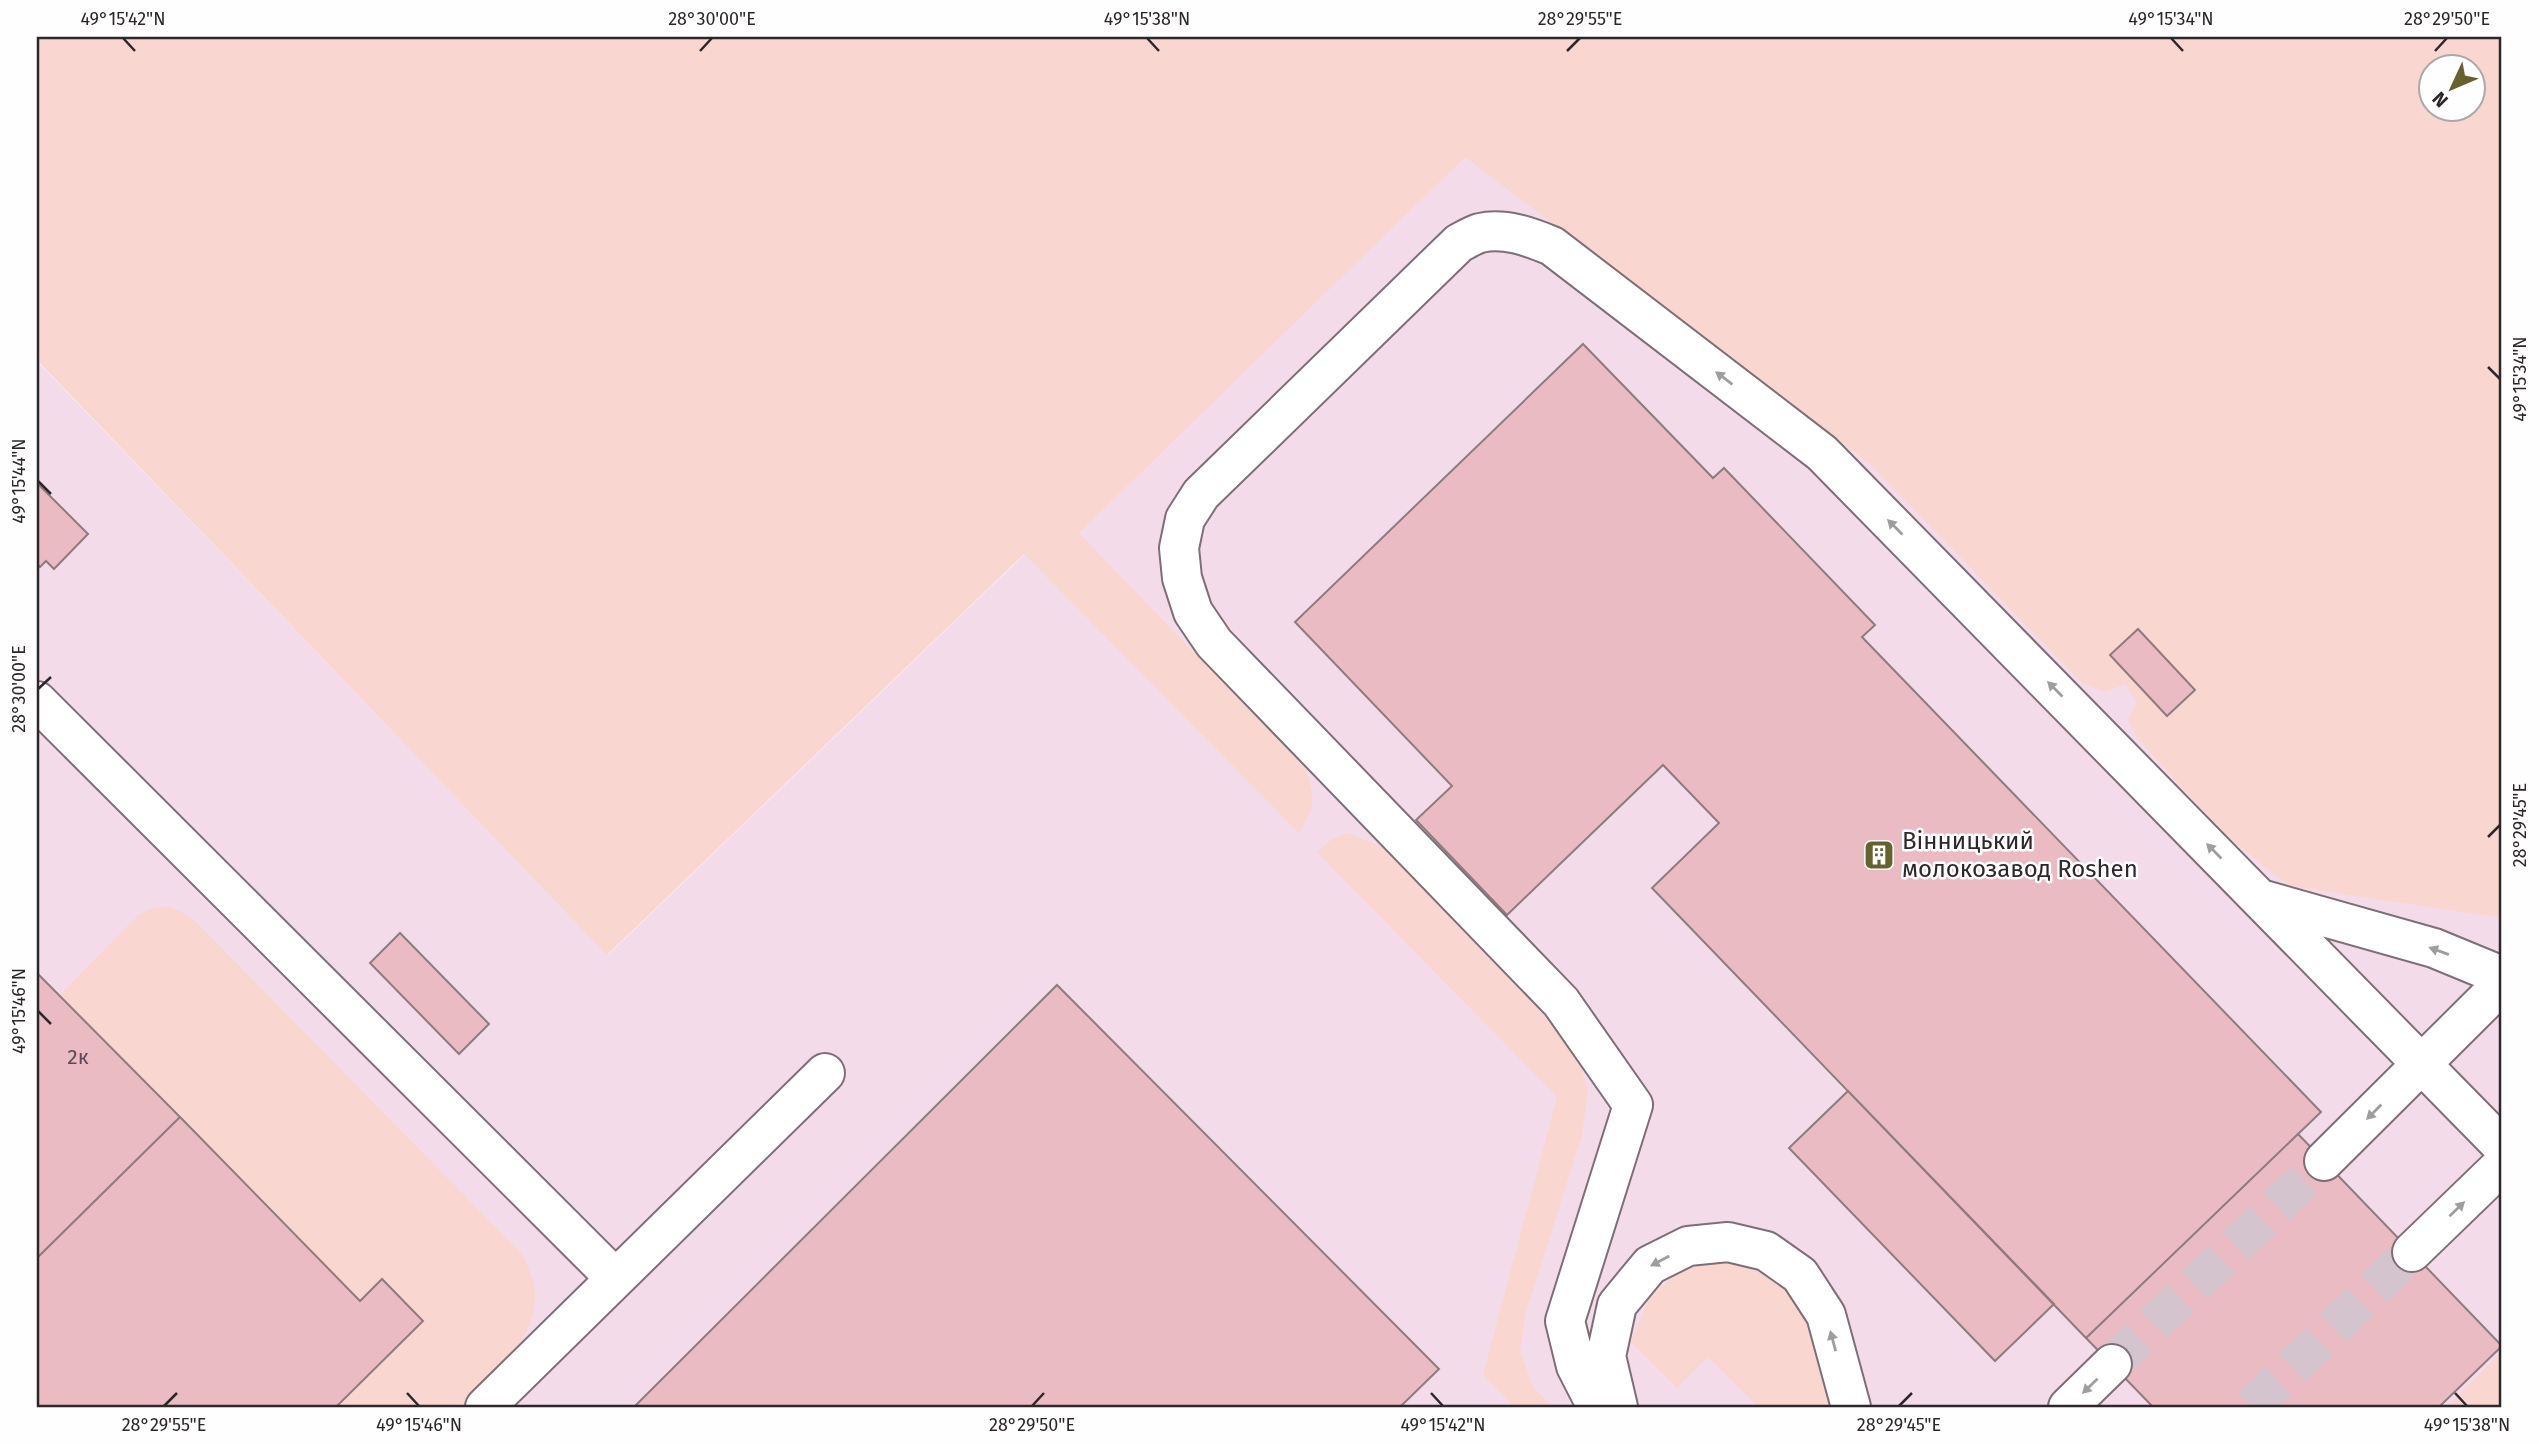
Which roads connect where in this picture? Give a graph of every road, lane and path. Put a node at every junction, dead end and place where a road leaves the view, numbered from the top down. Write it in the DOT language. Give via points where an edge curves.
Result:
graph roads {
  1 [pos="37,701"];
  2 [pos="2262,900"];
  3 [pos="2502,976"];
  4 [pos="2502,984"];
  5 [pos="2422,1064"];
  6 [pos="825,1073"];
  7 [pos="2502,1146"];
  8 [pos="2324,1161"];
  9 [pos="2502,1165"];
  10 [pos="2412,1252"];
  11 [pos="615,1278"];
  12 [pos="2112,1364"];
  13 [pos="485,1407"];
  14 [pos="1597,1407"];
  15 [pos="1618,1407"];
  16 [pos="1851,1407"];
  17 [pos="2068,1407"];
  1 -- 11 [label="lane"];
  3 -- 2 [label="lane, one-way" via="2434,948"];
  2 -- 5 [label="lane"];
  2 -- 14 [label="lane, one-way" via="1822,453 1552,246 1503,232 1479,233 1459,243 1201,494 1185,519 1179,548 1182,578 1193,612 1214,643 1561,1002 1633,1105 1565,1321 1576,1366"];
  4 -- 5 [label="lane"];
  5 -- 7 [label="lane"];
  5 -- 8 [label="lane, one-way"];
  6 -- 11 [label="lane"];
  10 -- 9 [label="lane, one-way"];
  11 -- 13 [label="lane"];
  12 -- 17 [label="lane, one-way"];
  16 -- 15 [label="lane, one-way" via="1826,1315 1800,1275 1766,1251 1728,1242 1688,1246 1650,1265 1617,1305 1606,1356"];
}
